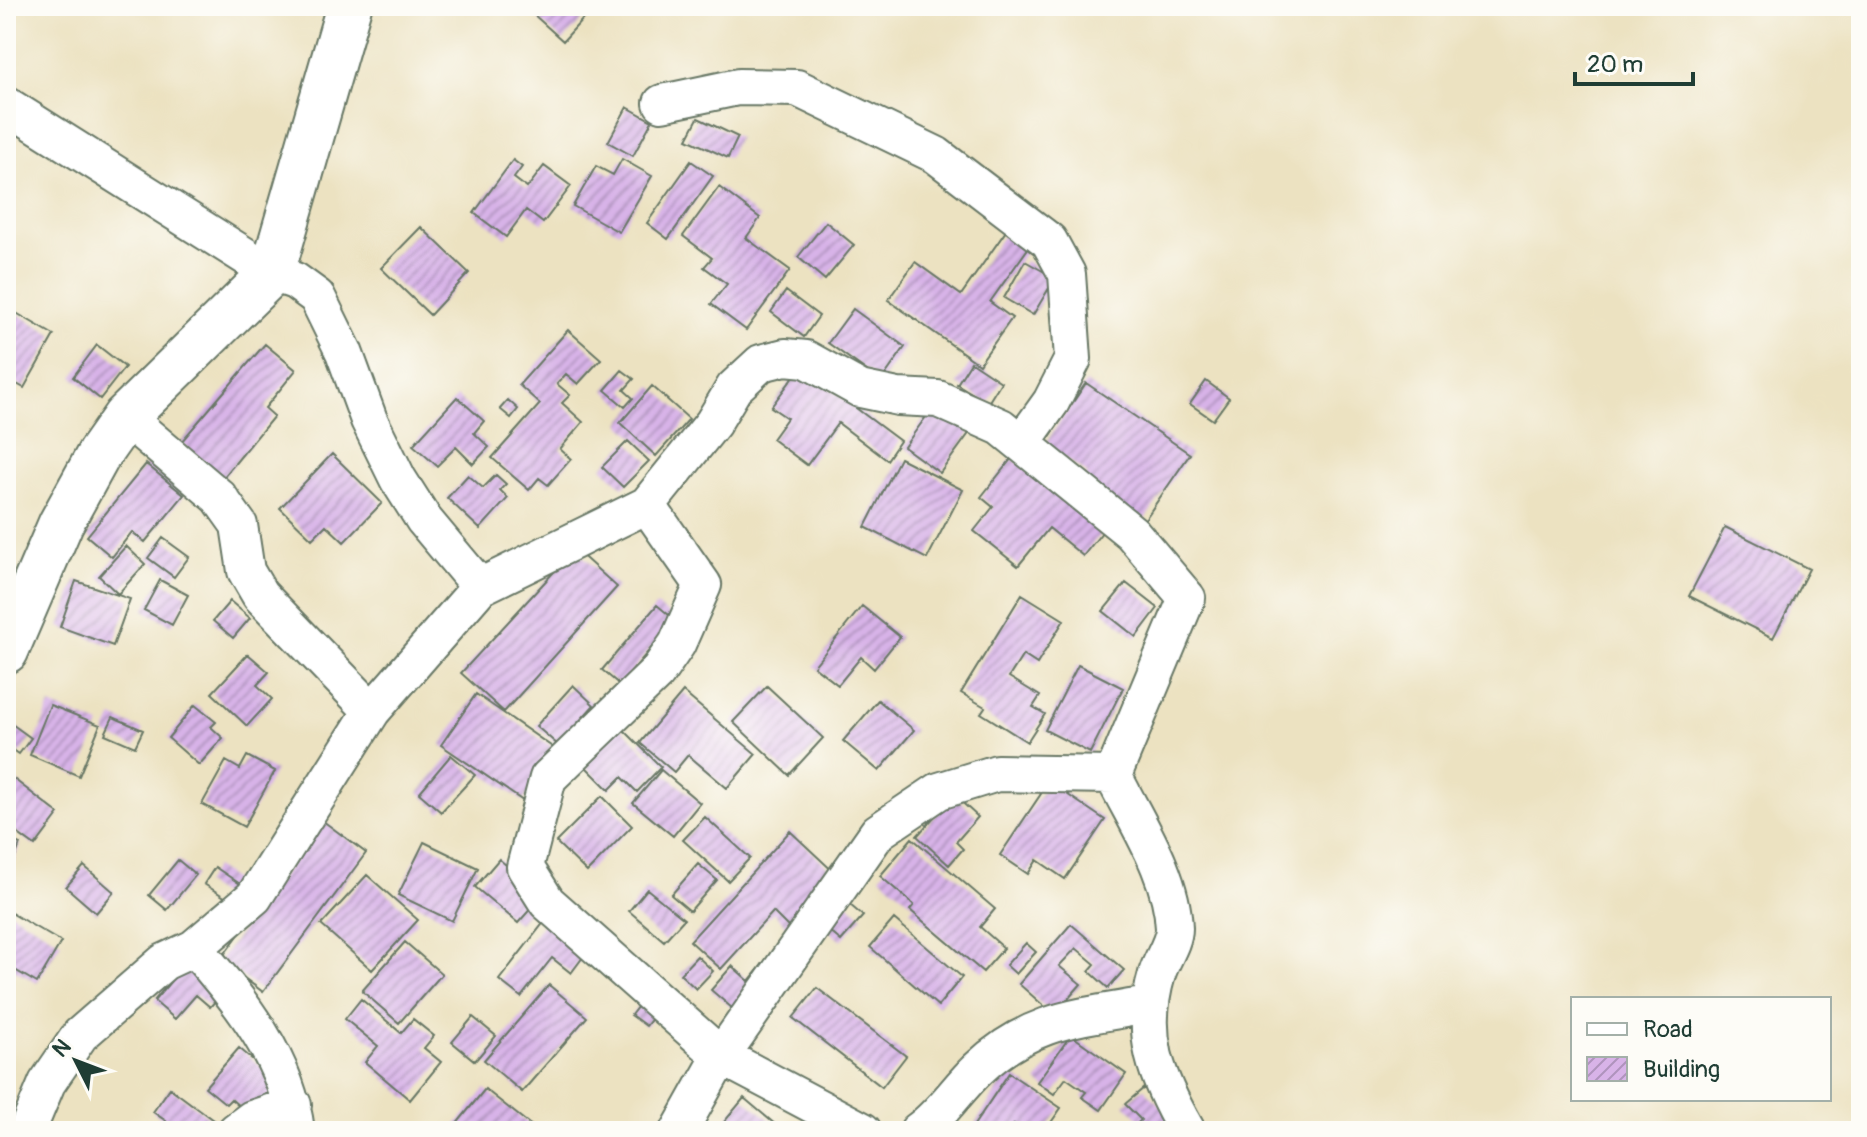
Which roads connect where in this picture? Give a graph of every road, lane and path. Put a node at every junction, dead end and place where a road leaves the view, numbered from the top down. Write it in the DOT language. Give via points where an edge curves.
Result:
graph roads {
  1 [pos="349,6"];
  2 [pos="662,103"];
  3 [pos="6,105"];
  4 [pos="272,273"];
  5 [pos="125,417"];
  6 [pos="1023,441"];
  7 [pos="647,505"];
  8 [pos="480,587"];
  9 [pos="6,651"];
  10 [pos="372,711"];
  11 [pos="1113,775"];
  12 [pos="194,948"];
  13 [pos="1148,1005"];
  14 [pos="721,1056"];
  15 [pos="294,1118"];
  16 [pos="27,1131"];
  17 [pos="236,1131"];
  18 [pos="679,1131"];
  19 [pos="863,1131"];
  20 [pos="918,1131"];
  21 [pos="1187,1131"];
  1 -- 4 [label="street"];
  2 -- 6 [label="street" via="738,87 797,88 936,155 1049,241 1067,274 1073,359"];
  3 -- 4 [label="street"];
  4 -- 5 [label="street"];
  4 -- 8 [label="street" via="317,297 398,479 424,520"];
  5 -- 9 [label="street" via="61,523"];
  5 -- 10 [label="street" via="219,497 239,525 246,571 260,595"];
  6 -- 7 [label="street" via="953,405 860,389 825,367 785,357 761,363 734,388 713,423"];
  6 -- 11 [label="street" via="1132,533 1187,598"];
  7 -- 8 [label="street"];
  7 -- 14 [label="street" via="703,585 677,644 657,673 548,778 525,867 547,902"];
  8 -- 10 [label="street"];
  10 -- 12 [label="street" via="254,897"];
  11 -- 13 [label="street" via="1170,902 1174,931"];
  11 -- 14 [label="street" via="997,773 939,791 878,832"];
  12 -- 15 [label="street" via="241,1000"];
  12 -- 16 [label="street" via="164,962 80,1035 47,1083"];
  13 -- 20 [label="street" via="1070,1019 1020,1035"];
  13 -- 21 [label="street" via="1151,1056"];
  14 -- 18 [label="street"];
  14 -- 19 [label="street"];
  15 -- 17 [label="street" via="252,1119"];
}
